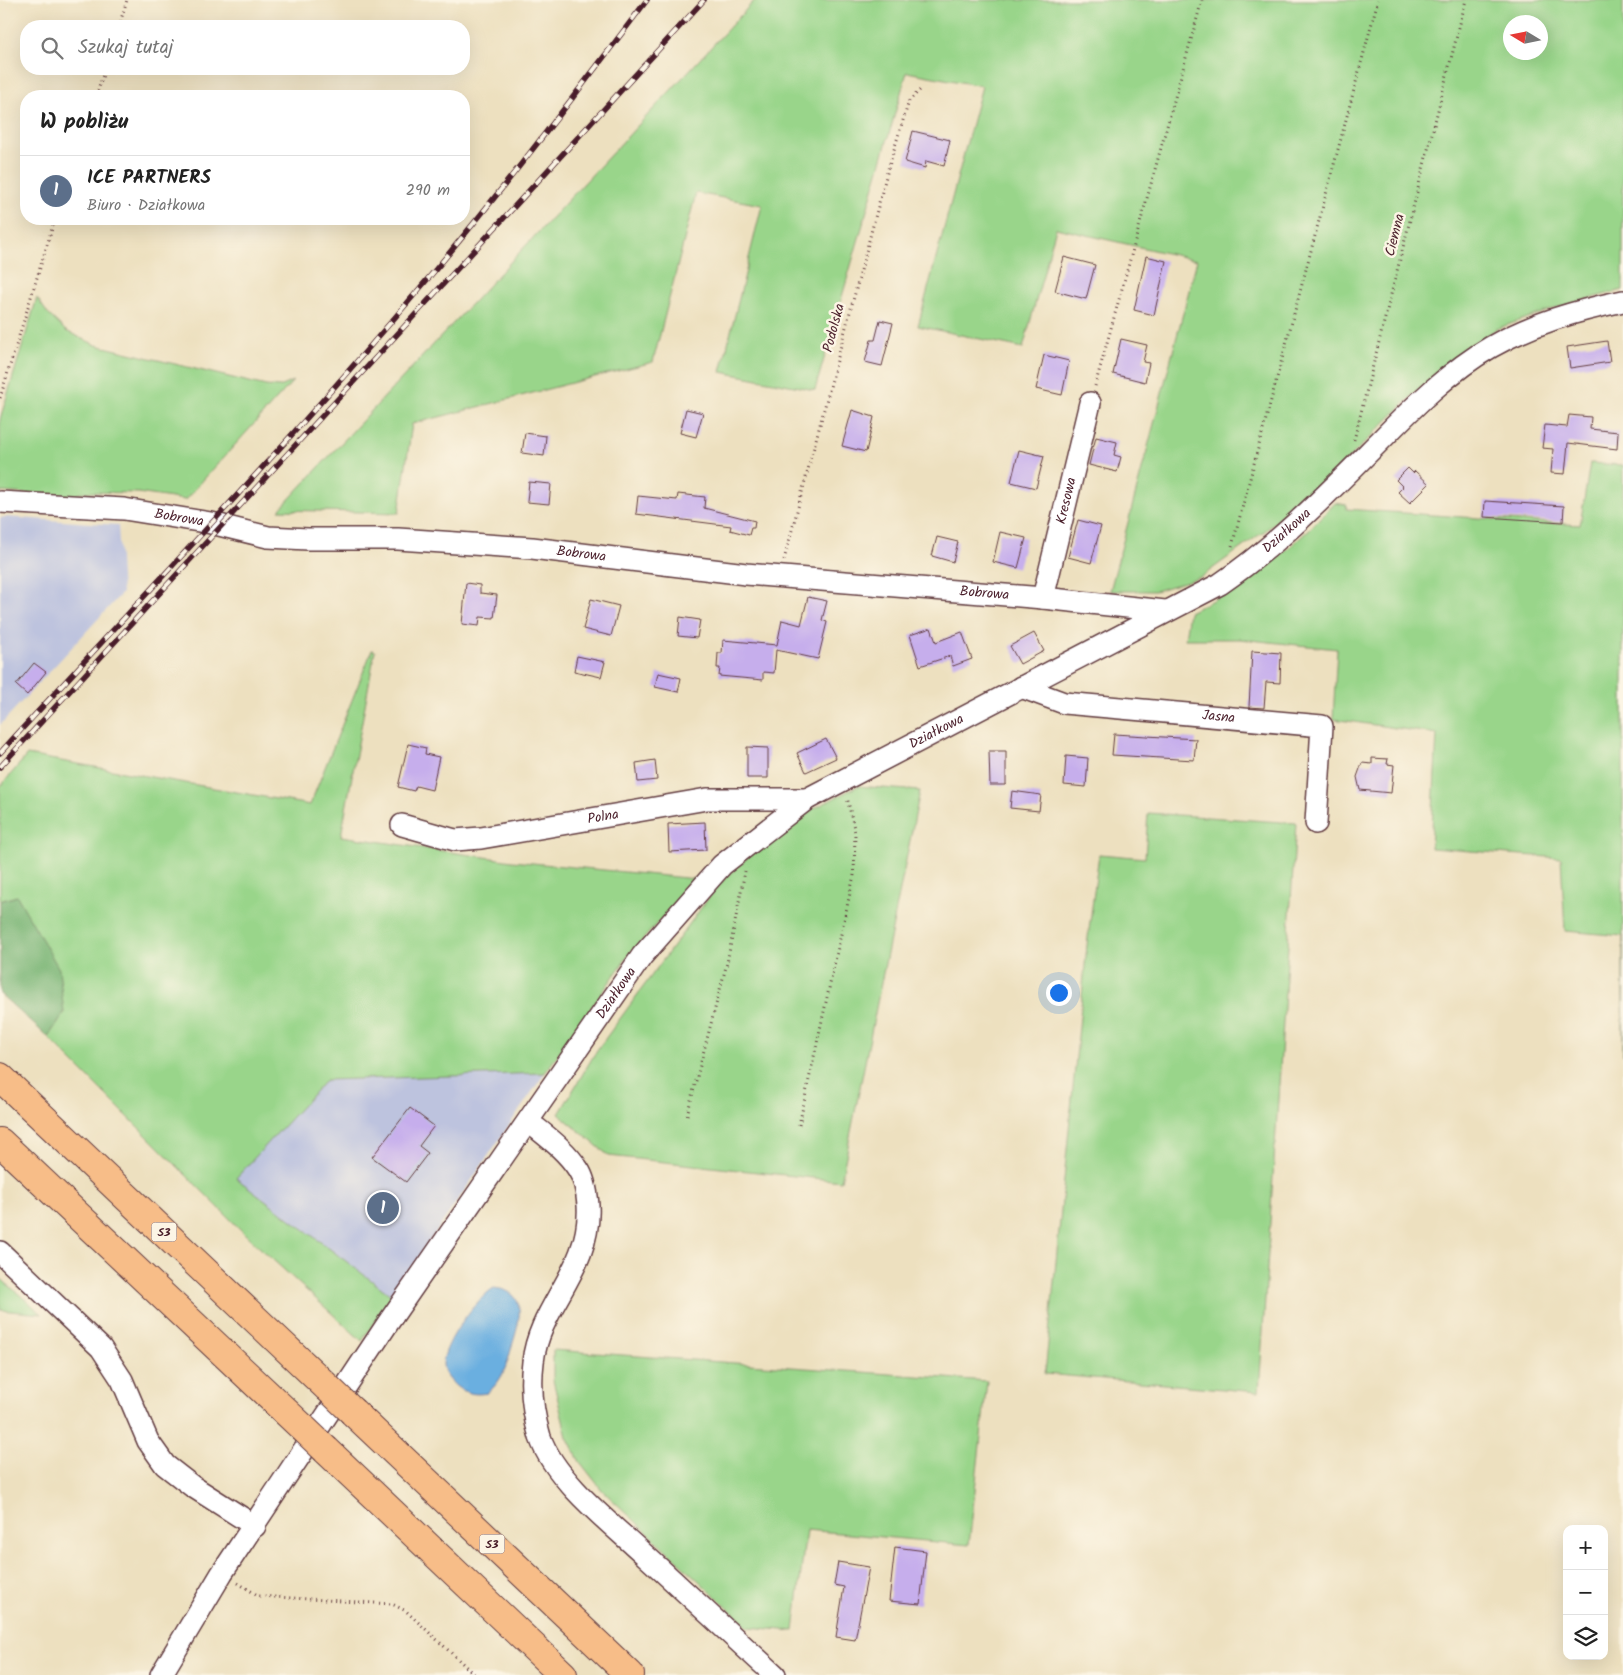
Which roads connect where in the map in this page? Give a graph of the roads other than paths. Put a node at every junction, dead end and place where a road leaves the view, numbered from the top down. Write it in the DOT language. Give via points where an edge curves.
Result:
graph roads {
  1 [pos="1623,301"];
  2 [pos="1090,403"];
  3 [pos="0,502"];
  4 [pos="1043,598"];
  5 [pos="1165,611"];
  6 [pos="1021,688"];
  7 [pos="807,799"];
  8 [pos="1316,823"];
  9 [pos="402,825"];
  10 [pos="0,1077"];
  11 [pos="529,1122"];
  12 [pos="0,1142"];
  13 [pos="0,1252"];
  14 [pos="255,1526"];
  15 [pos="161,1675"];
  16 [pos="563,1675"];
  17 [pos="630,1675"];
  18 [pos="775,1675"];
  1 -- 5 [label="street, Działkowa" via="1546,321 1489,348 1413,408 1249,565 1220,584"];
  2 -- 4 [label="street, Kresowa"];
  3 -- 4 [label="street, Bobrowa" via="124,509 211,523 276,538 398,539 532,548 780,577"];
  4 -- 5 [label="street, Bobrowa"];
  5 -- 6 [label="street, Działkowa"];
  6 -- 7 [label="street, Działkowa"];
  6 -- 8 [label="street, Jasna" via="1064,703 1322,726"];
  7 -- 9 [label="street, Polna" via="706,799 455,840"];
  7 -- 11 [label="street, Działkowa" via="722,865 642,956"];
  10 -- 17 [label="highway, S3, bridge"];
  11 -- 14 [label="street, Działkowa" via="388,1323"];
  11 -- 18 [label="street" via="578,1169 587,1192 589,1224 583,1252 542,1333 533,1362 532,1399 540,1438 561,1474 591,1505"];
  12 -- 16 [label="highway, bridge"];
  13 -- 14 [label="street" via="101,1348 122,1380 148,1441 166,1465 192,1486"];
  14 -- 15 [label="street, Działkowa" via="222,1573"];
}
